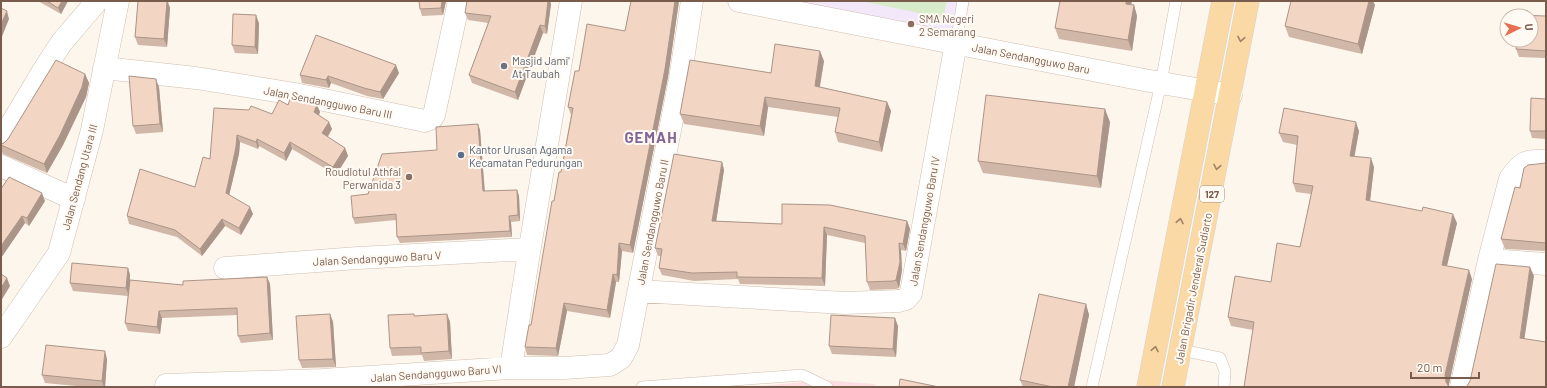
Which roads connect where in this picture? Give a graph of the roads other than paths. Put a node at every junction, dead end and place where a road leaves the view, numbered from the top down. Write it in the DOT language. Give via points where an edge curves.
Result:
graph roads {
  1 [pos="97,1"];
  2 [pos="118,1"];
  3 [pos="459,1"];
  4 [pos="571,1"];
  5 [pos="692,1"];
  6 [pos="739,1"];
  7 [pos="963,1"];
  8 [pos="1176,1"];
  9 [pos="1223,1"];
  10 [pos="1248,1"];
  11 [pos="956,43"];
  12 [pos="104,68"];
  13 [pos="1161,83"];
  14 [pos="1206,92"];
  15 [pos="1231,95"];
  16 [pos="1,142"];
  17 [pos="1546,160"];
  18 [pos="1,166"];
  19 [pos="74,199"];
  20 [pos="529,250"];
  21 [pos="1489,260"];
  22 [pos="1546,264"];
  23 [pos="225,268"];
  24 [pos="639,291"];
  25 [pos="1,338"];
  26 [pos="1181,350"];
  27 [pos="610,365"];
  28 [pos="511,368"];
  29 [pos="166,385"];
  30 [pos="642,387"];
  31 [pos="827,387"];
  32 [pos="1092,387"];
  33 [pos="1148,387"];
  34 [pos="1173,387"];
  35 [pos="1224,387"];
  36 [pos="1461,387"];
  1 -- 16 [label="street" via="62,42"];
  2 -- 12 [label="street, Jalan Sendang Utara III"];
  3 -- 12 [label="street, Jalan Sendangguwo Baru III" via="434,115 425,121 295,94 211,80"];
  4 -- 20 [label="street"];
  5 -- 24 [label="street, Jalan Sendangguwo Baru II" via="680,79"];
  6 -- 11 [label="street, Jalan Sendangguwo Baru"];
  7 -- 11 [label="lane"];
  8 -- 13 [label="lane"];
  9 -- 14 [label="main road, 127"];
  10 -- 15 [label="main road, Jalan Brigadir Jenderal Sudiarto / 127, one-way"];
  11 -- 13 [label="street, Jalan Sendangguwo Baru"];
  11 -- 24 [label="street, Jalan Sendangguwo Baru IV" via="911,293 906,298 898,302 845,303"];
  12 -- 19 [label="street, Jalan Sendang Utara III" via="92,130"];
  13 -- 14 [label="street, Jalan Sendangguwo Baru"];
  13 -- 32 [label="lane"];
  14 -- 15 [label="street, Jalan Sendangguwo Baru"];
  33 -- 14 [label="main road, 127, one-way"];
  15 -- 26 [label="main road, Jalan Brigadir Jenderal Sudiarto / 127, one-way"];
  17 -- 21 [label="street" via="1530,160 1516,169 1510,179"];
  18 -- 19 [label="street"];
  19 -- 25 [label="street, Jalan Sendang Utara III" via="60,253"];
  20 -- 23 [label="street, Jalan Sendangguwo Baru V" via="358,258"];
  20 -- 28 [label="street"];
  21 -- 22 [label="street"];
  21 -- 36 [label="street"];
  24 -- 27 [label="street, Jalan Sendangguwo Baru II" via="628,345 621,358"];
  26 -- 34 [label="main road, Jalan Brigadir Jenderal Sudiarto / 127"];
  26 -- 35 [label="lane" via="1220,358 1225,371"];
  27 -- 28 [label="street, Jalan Sendangguwo Baru VI"];
  28 -- 29 [label="street, Jalan Sendangguwo Baru VI" via="322,380"];
  30 -- 31 [label="lane" via="802,375"];
}
